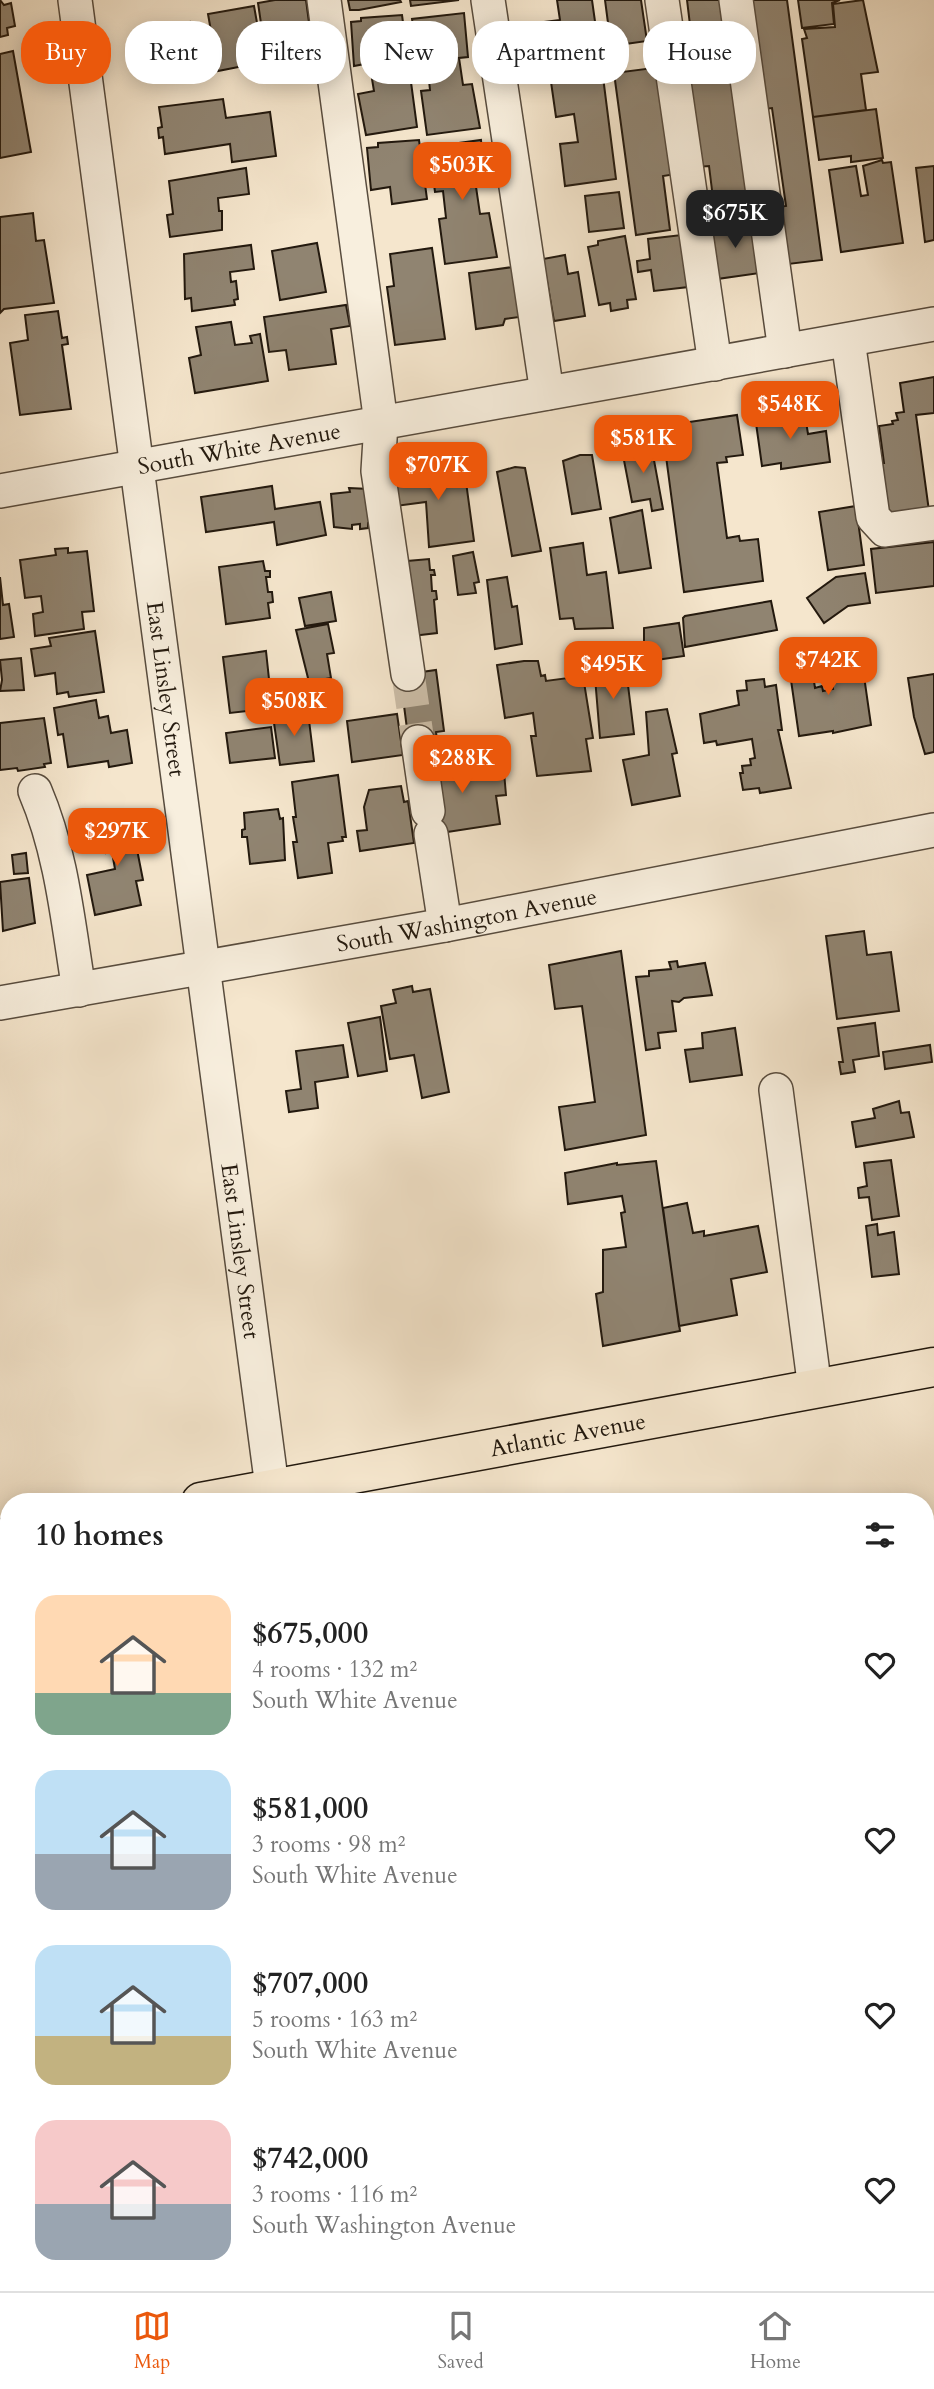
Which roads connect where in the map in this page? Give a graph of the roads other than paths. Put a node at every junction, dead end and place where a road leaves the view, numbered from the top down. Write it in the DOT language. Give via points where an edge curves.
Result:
graph roads {
  1 [pos="75,0"];
  2 [pos="324,0"];
  3 [pos="488,0"];
  4 [pos="662,0"];
  5 [pos="736,0"];
  6 [pos="934,324"];
  7 [pos="848,340"];
  8 [pos="785,351"];
  9 [pos="715,364"];
  10 [pos="547,393"];
  11 [pos="381,423"];
  12 [pos="136,466"];
  13 [pos="0,491"];
  14 [pos="934,523"];
  15 [pos="408,674"];
  16 [pos="418,742"];
  17 [pos="35,791"];
  18 [pos="934,830"];
  19 [pos="444,925"];
  20 [pos="204,969"];
  21 [pos="79,990"];
  22 [pos="0,1003"];
  23 [pos="776,1090"];
  24 [pos="934,1367"];
  25 [pos="815,1389"];
  26 [pos="273,1493"];
  27 [pos="283,1493"];
  1 -- 12 [label="street, East Linsley Street"];
  2 -- 11 [label="street"];
  3 -- 10 [label="street"];
  4 -- 9 [label="street"];
  5 -- 8 [label="street"];
  6 -- 7 [label="street, South White Avenue"];
  7 -- 8 [label="street, South White Avenue"];
  7 -- 14 [label="street" via="873,517 885,530"];
  8 -- 9 [label="street, South White Avenue"];
  9 -- 10 [label="street, South White Avenue"];
  10 -- 11 [label="street, South White Avenue"];
  11 -- 12 [label="street, South White Avenue"];
  11 -- 15 [label="street" via="378,471"];
  12 -- 13 [label="street, South White Avenue"];
  12 -- 20 [label="street, East Linsley Street"];
  16 -- 19 [label="street"];
  17 -- 21 [label="street" via="61,874"];
  18 -- 19 [label="street, South Washington Avenue"];
  19 -- 20 [label="street, South Washington Avenue"];
  20 -- 21 [label="street, South Washington Avenue"];
  20 -- 26 [label="street, East Linsley Street"];
  21 -- 22 [label="street, South Washington Avenue"];
  23 -- 25 [label="street"];
  24 -- 25 [label="main road, Atlantic Avenue"];
  25 -- 27 [label="main road, Atlantic Avenue"];
}
